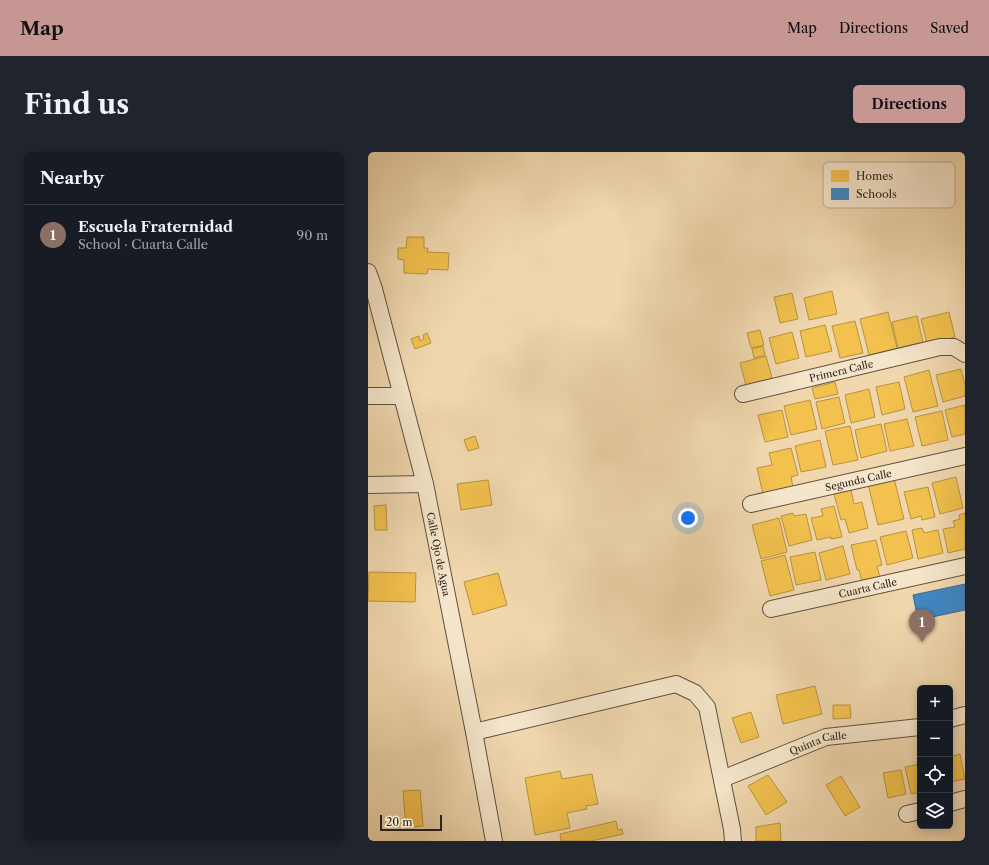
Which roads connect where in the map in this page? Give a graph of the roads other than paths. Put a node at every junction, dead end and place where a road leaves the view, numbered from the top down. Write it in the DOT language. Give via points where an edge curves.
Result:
graph roads {
  1 [pos="368,272"];
  2 [pos="371,289"];
  3 [pos="965,354"];
  4 [pos="743,394"];
  5 [pos="368,396"];
  6 [pos="402,396"];
  7 [pos="965,456"];
  8 [pos="425,484"];
  9 [pos="368,485"];
  10 [pos="751,504"];
  11 [pos="965,566"];
  12 [pos="771,609"];
  13 [pos="965,715"];
  14 [pos="953,718"];
  15 [pos="917,727"];
  16 [pos="474,732"];
  17 [pos="722,779"];
  18 [pos="965,799"];
  19 [pos="953,802"];
  20 [pos="494,841"];
  21 [pos="733,841"];
  1 -- 2 [label="street, Calle Ojo de Agua"];
  2 -- 6 [label="street, Calle Ojo de Agua"];
  3 -- 4 [label="street, Primera Calle" via="954,347 940,347"];
  5 -- 6 [label="street"];
  6 -- 8 [label="street, Calle Ojo de Agua"];
  7 -- 10 [label="street, Segunda Calle"];
  8 -- 9 [label="street"];
  8 -- 16 [label="street, Calle Ojo de Agua"];
  11 -- 12 [label="street, Cuarta Calle"];
  13 -- 14 [label="street"];
  15 -- 17 [label="street, Quinta Calle" via="826,737"];
  16 -- 17 [label="street" via="676,684 695,693 707,707"];
  16 -- 20 [label="street, Calle Ojo de Agua"];
  17 -- 21 [label="street"];
  18 -- 19 [label="street"];
}
